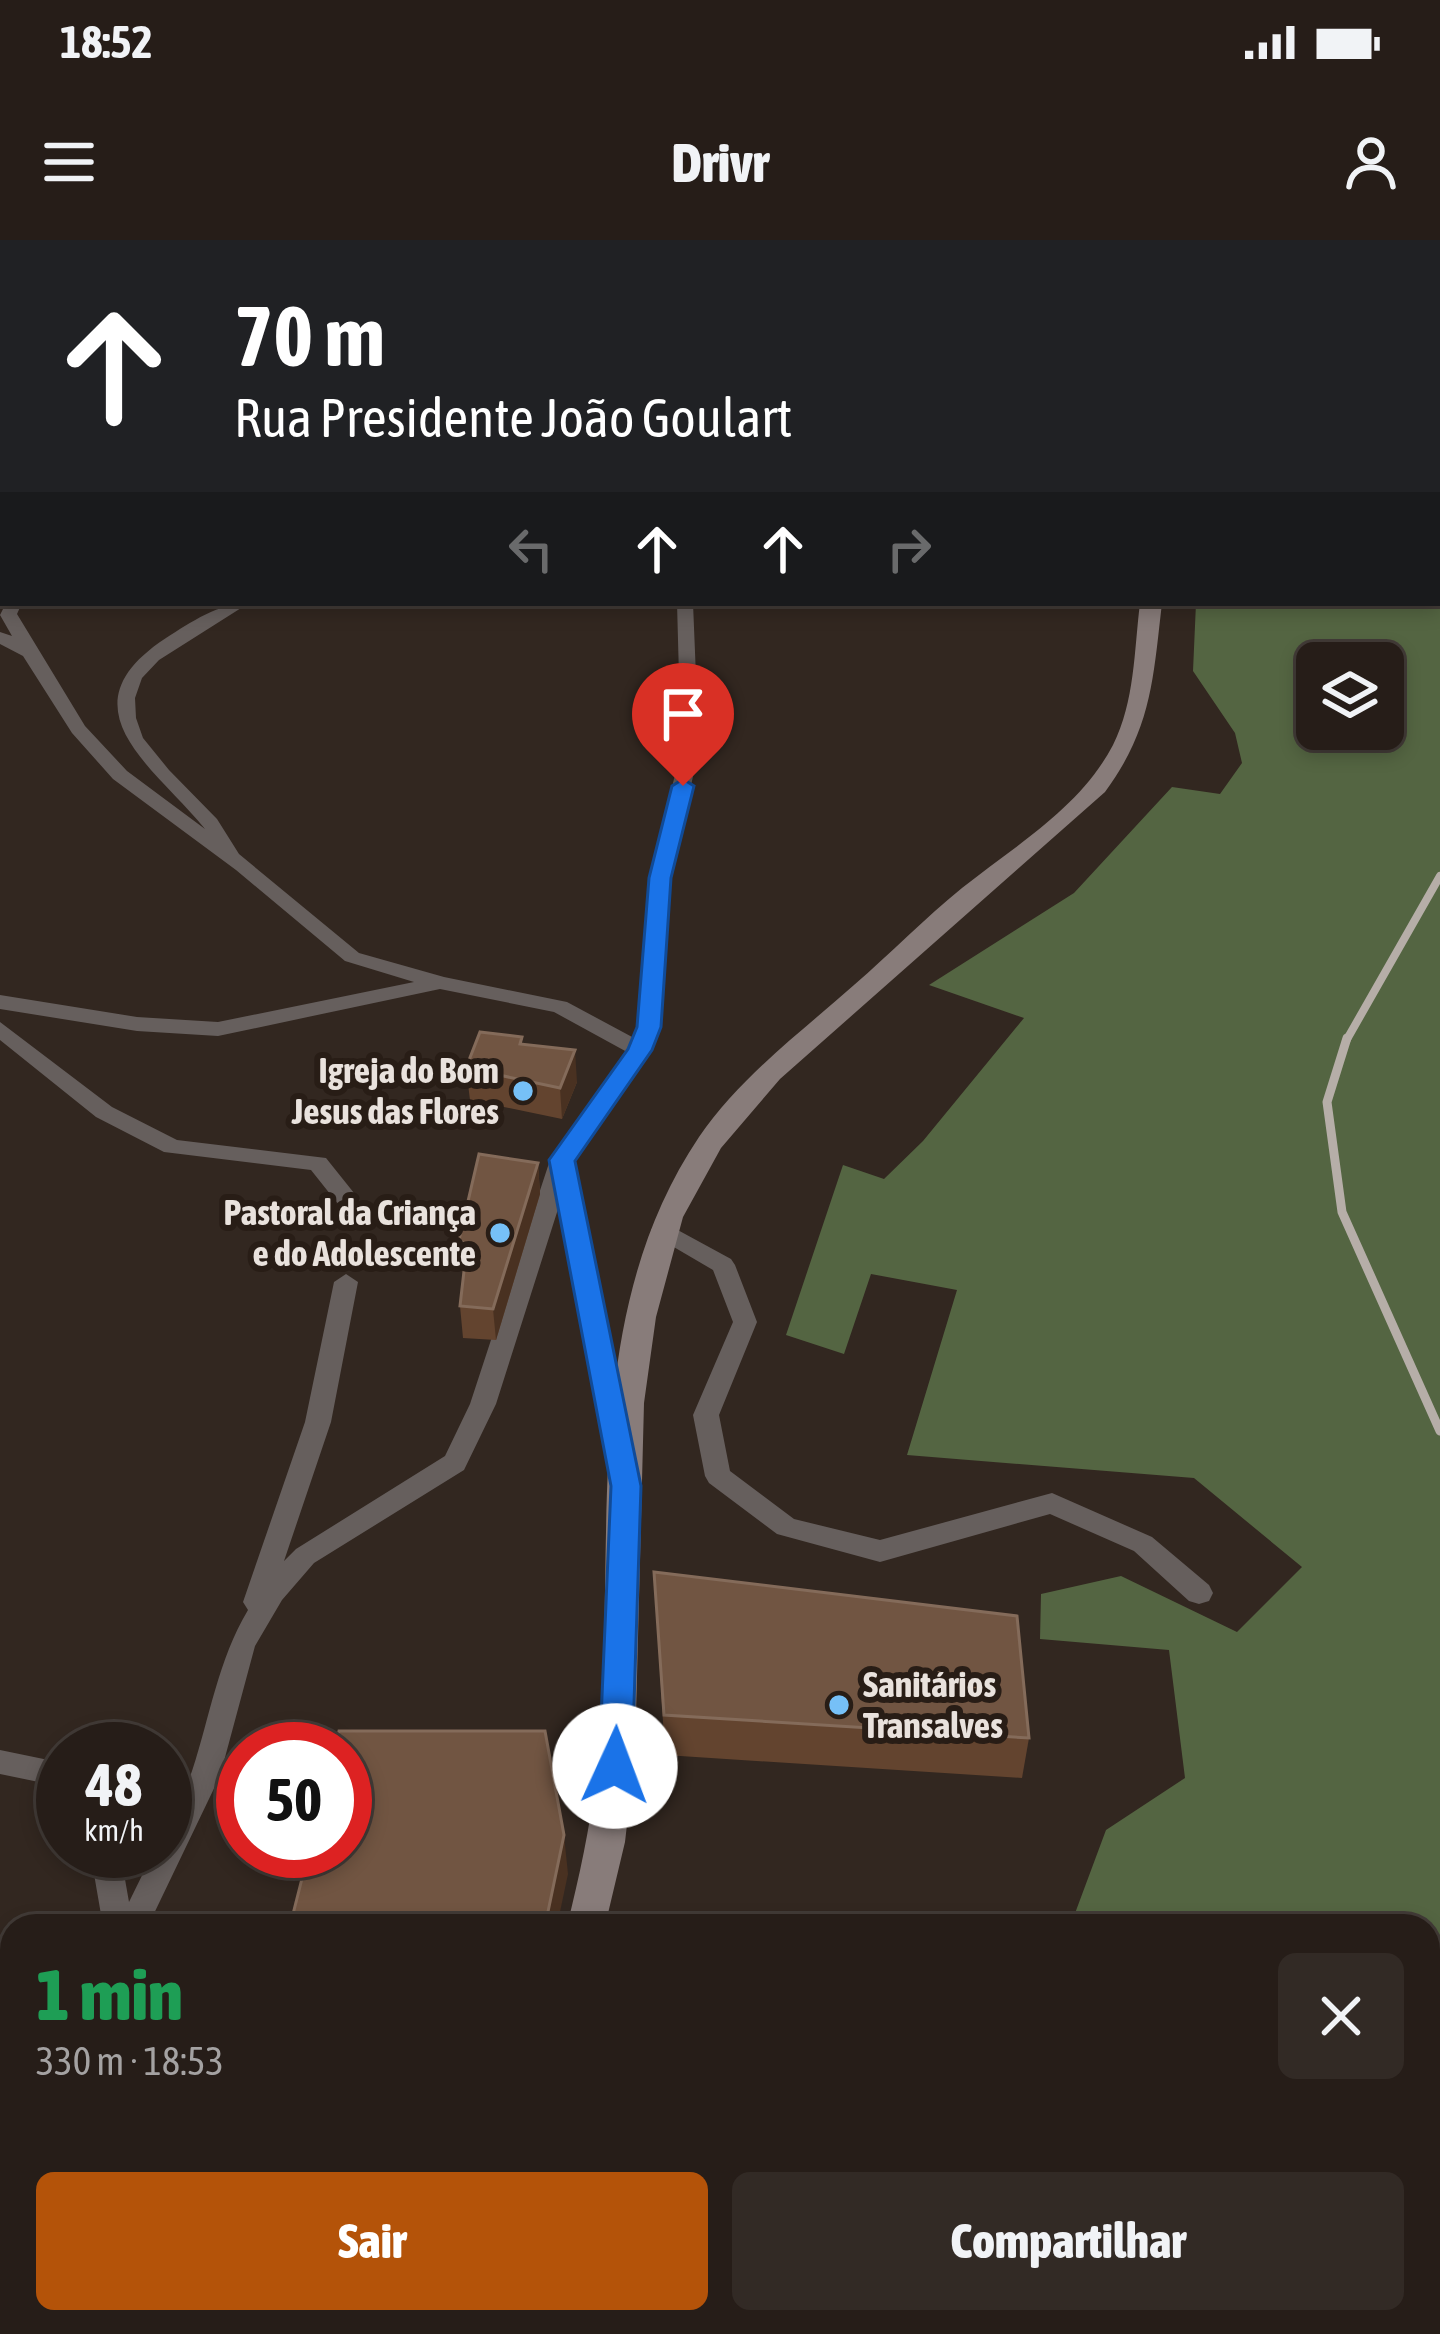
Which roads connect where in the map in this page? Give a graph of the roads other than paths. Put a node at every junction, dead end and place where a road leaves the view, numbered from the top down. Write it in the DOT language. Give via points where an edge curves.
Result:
graph roads {
  1 [pos="12,606"];
  2 [pos="236,606"];
  3 [pos="684,606"];
  4 [pos="1151,606"];
  5 [pos="0,637"];
  6 [pos="30,652"];
  7 [pos="243,866"];
  8 [pos="441,983"];
  9 [pos="0,1001"];
  10 [pos="0,1029"];
  11 [pos="640,1050"];
  12 [pos="562,1160"];
  13 [pos="358,1213"];
  14 [pos="663,1230"];
  15 [pos="346,1282"];
  16 [pos="626,1486"];
  17 [pos="1199,1593"];
  18 [pos="242,1644"];
  19 [pos="0,1762"];
  20 [pos="36,1769"];
  21 [pos="109,1878"];
  22 [pos="116,1914"];
  23 [pos="139,1914"];
  24 [pos="590,1914"];
  1 -- 6 [label="street" via="8,614"];
  2 -- 7 [label="street" via="153,656 129,683 126,724 151,766 201,811"];
  3 -- 11 [label="street" via="690,749 660,878 652,1004"];
  4 -- 14 [label="main road" via="1139,704 1096,793 793,1048 698,1161"];
  5 -- 6 [label="street"];
  6 -- 7 [label="street" via="78,729 120,775"];
  7 -- 8 [label="street" via="352,957"];
  8 -- 9 [label="street" via="218,1029"];
  8 -- 11 [label="street" via="560,1007"];
  10 -- 13 [label="street" via="104,1112 172,1147 318,1162"];
  11 -- 12 [label="street"];
  12 -- 16 [label="street"];
  12 -- 18 [label="street" via="483,1404 455,1463 305,1556"];
  14 -- 16 [label="main road" via="637,1328"];
  14 -- 17 [label="street" via="723,1264 745,1322 706,1415 718,1476 786,1527 880,1551 1052,1503 1143,1544"];
  15 -- 18 [label="street" via="318,1422"];
  16 -- 24 [label="main road" via="615,1766"];
  18 -- 23 [label="street" via="205,1776"];
  19 -- 20 [label="street"];
  21 -- 22 [label="street"];
}
